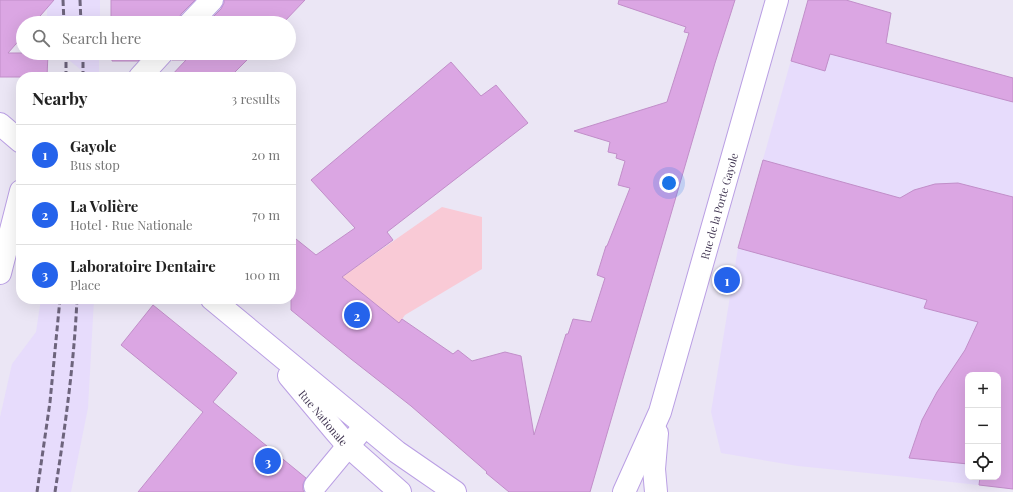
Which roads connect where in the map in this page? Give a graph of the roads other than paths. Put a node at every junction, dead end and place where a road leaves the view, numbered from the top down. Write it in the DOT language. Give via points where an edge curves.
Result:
graph roads {
  1 [pos="212,0"];
  2 [pos="772,5"];
  3 [pos="197,16"];
  4 [pos="156,60"];
  5 [pos="145,72"];
  6 [pos="0,124"];
  7 [pos="16,138"];
  8 [pos="16,211"];
  9 [pos="0,273"];
  10 [pos="218,304"];
  11 [pos="255,335"];
  12 [pos="660,412"];
  13 [pos="365,425"];
  14 [pos="348,446"];
  15 [pos="397,452"];
  16 [pos="315,486"];
  17 [pos="400,492"];
  18 [pos="436,492"];
  19 [pos="455,492"];
  20 [pos="624,492"];
  21 [pos="656,492"];
  1 -- 3 [label="street"];
  2 -- 12 [label="street, Rue de la Porte Gayole"];
  4 -- 5 [label="street"];
  6 -- 7 [label="street"];
  8 -- 9 [label="street"];
  10 -- 11 [label="street, Rue Nationale"];
  11 -- 13 [label="street, Rue Nationale"];
  11 -- 14 [label="street, Rue Nationale"];
  12 -- 20 [label="street, Rue de la Porte Gayole"];
  12 -- 21 [label="street, Rue de la Porte Gayole" via="654,479"];
  13 -- 14 [label="street"];
  13 -- 15 [label="street, Rue Nationale"];
  14 -- 16 [label="street"];
  14 -- 17 [label="street, Rue Nationale"];
  15 -- 18 [label="street, Rue Nationale"];
  15 -- 19 [label="street, Rue Nationale"];
}
